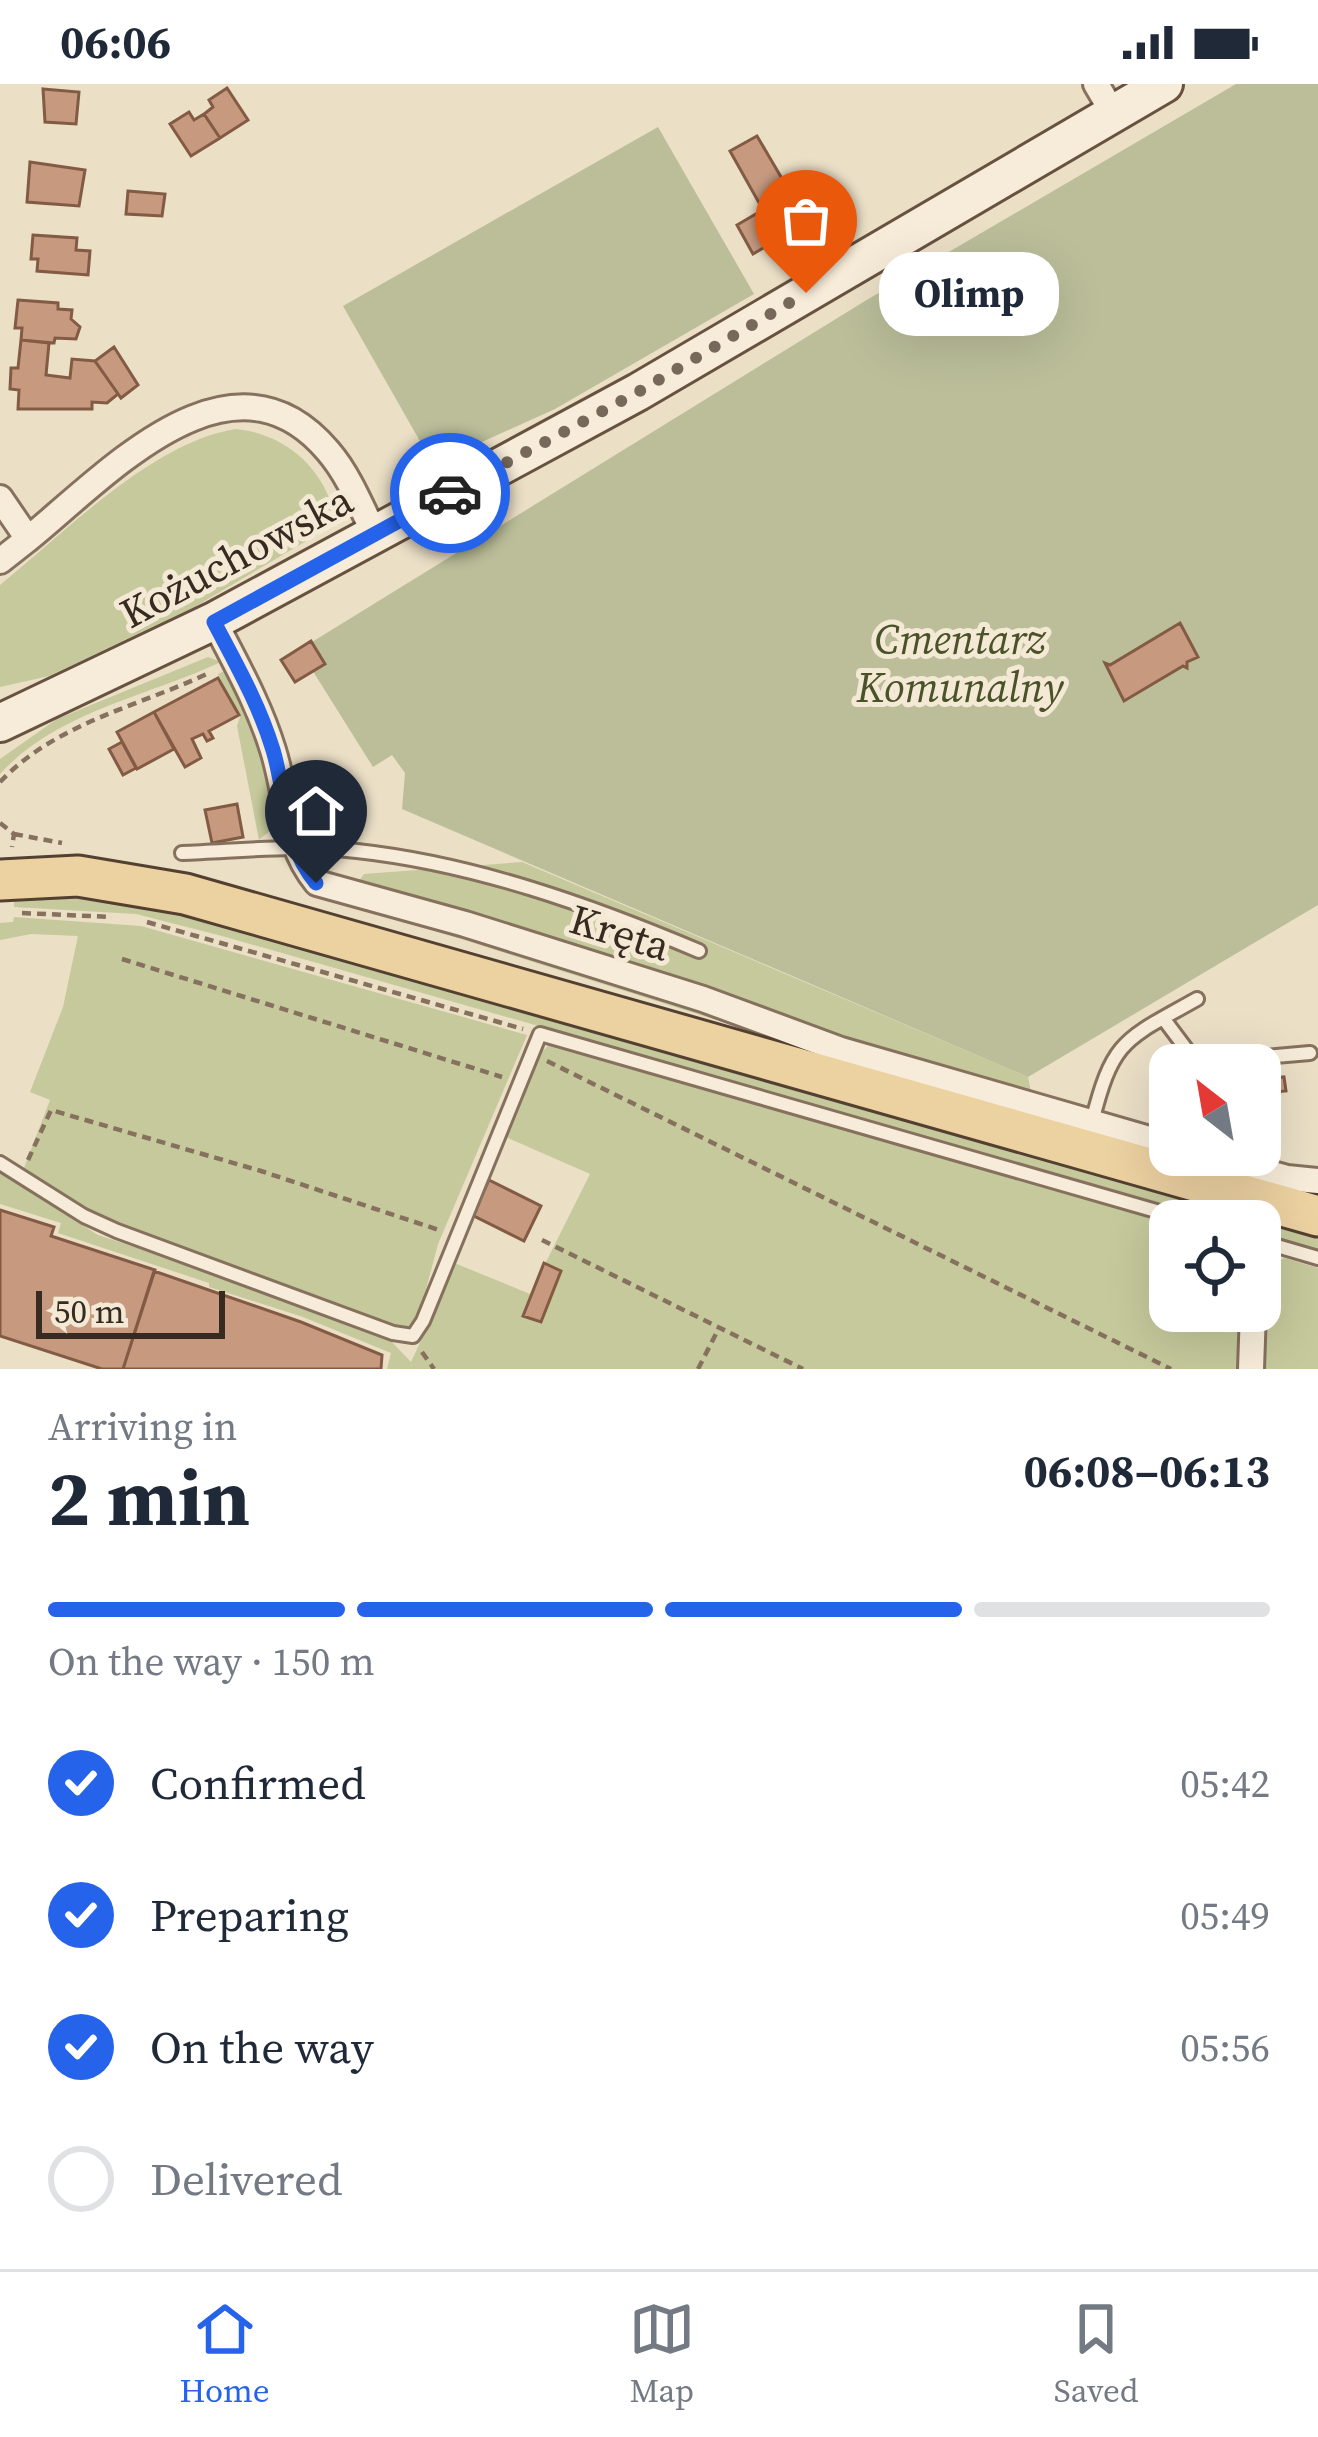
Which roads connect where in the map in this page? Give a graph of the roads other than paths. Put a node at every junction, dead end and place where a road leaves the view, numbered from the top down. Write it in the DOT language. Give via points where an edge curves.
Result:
graph roads {
  1 [pos="1163,84"];
  2 [pos="1105,99"];
  3 [pos="0,498"];
  4 [pos="374,533"];
  5 [pos="28,539"];
  6 [pos="0,561"];
  7 [pos="214,622"];
  8 [pos="35,709"];
  9 [pos="0,723"];
  10 [pos="0,745"];
  11 [pos="296,849"];
  12 [pos="0,853"];
  13 [pos="182,853"];
  14 [pos="78,876"];
  15 [pos="2,896"];
  16 [pos="699,951"];
  17 [pos="1197,999"];
  18 [pos="1163,1018"];
  19 [pos="1310,1053"];
  20 [pos="1091,1124"];
  21 [pos="1149,1139"];
  22 [pos="0,1163"];
  23 [pos="1280,1176"];
  24 [pos="1318,1181"];
  25 [pos="1149,1209"];
  26 [pos="1318,1216"];
  27 [pos="1281,1247"];
  28 [pos="1318,1258"];
  29 [pos="1252,1332"];
  30 [pos="1251,1369"];
  1 -- 2 [label="main road, Kożuchowska"];
  2 -- 4 [label="main road, Kożuchowska" via="638,392"];
  3 -- 5 [label="street"];
  4 -- 5 [label="street" via="312,437 262,409 232,407 194,415 156,436"];
  4 -- 7 [label="main road, Kożuchowska"];
  5 -- 6 [label="street"];
  7 -- 8 [label="main road, Kożuchowska"];
  7 -- 11 [label="street" via="260,715"];
  8 -- 9 [label="main road, Kożuchowska"];
  8 -- 10 [label="main road, Kożuchowska"];
  11 -- 13 [label="lane"];
  11 -- 16 [label="lane" via="455,867"];
  11 -- 20 [label="street, Kręta" via="316,883"];
  12 -- 14 [label="main road"];
  14 -- 15 [label="main road"];
  14 -- 26 [label="main road" via="267,916"];
  17 -- 18 [label="lane"];
  18 -- 19 [label="lane" via="1206,1062"];
  18 -- 20 [label="lane" via="1110,1060"];
  20 -- 21 [label="street, Kręta"];
  22 -- 25 [label="lane" via="117,1231 413,1336 540,1034"];
  23 -- 24 [label="street"];
  27 -- 28 [label="lane"];
  29 -- 30 [label="street"];
}
